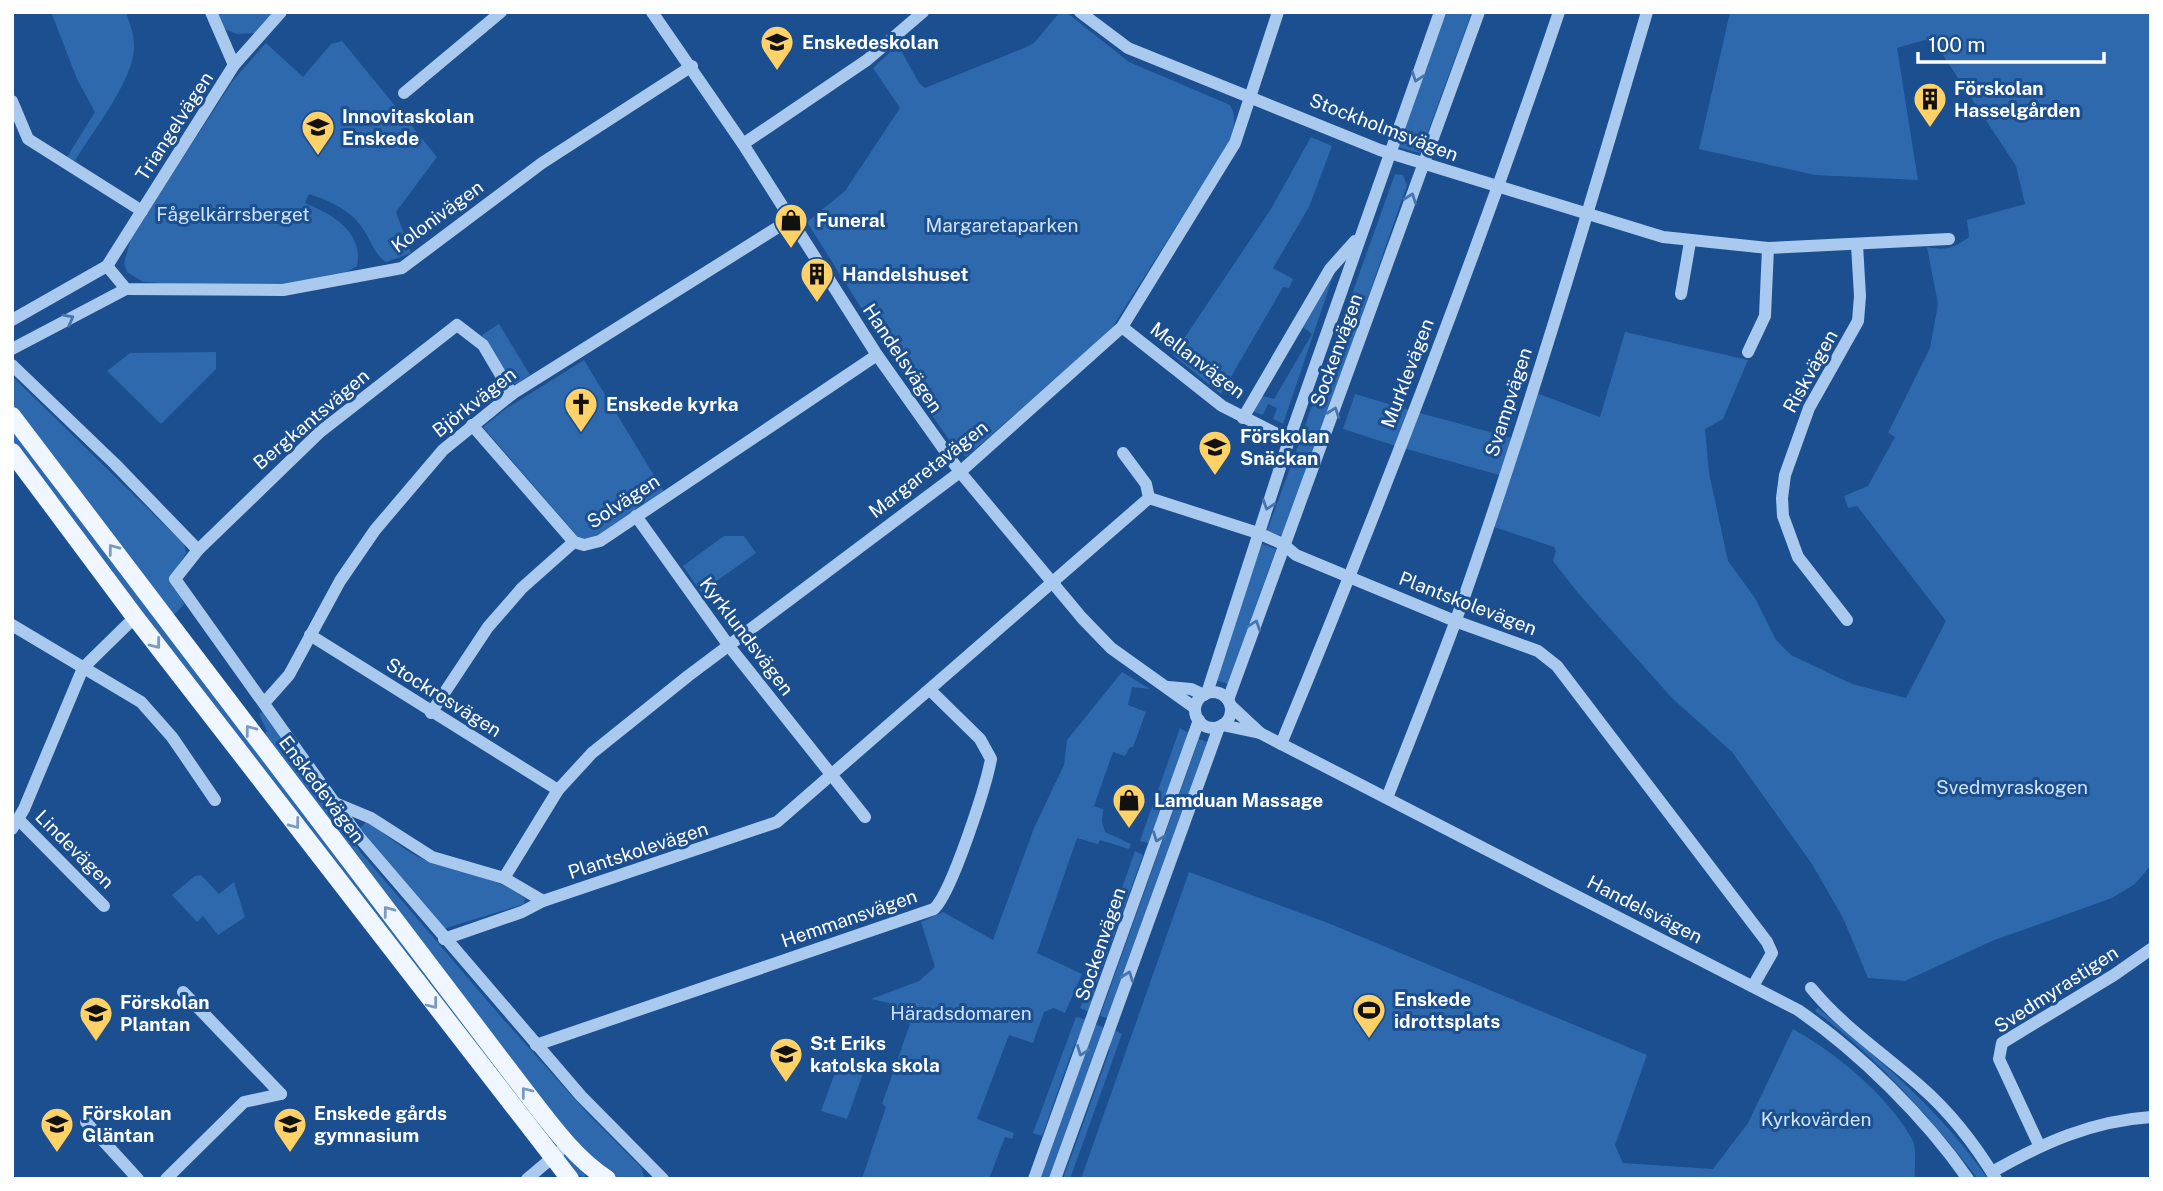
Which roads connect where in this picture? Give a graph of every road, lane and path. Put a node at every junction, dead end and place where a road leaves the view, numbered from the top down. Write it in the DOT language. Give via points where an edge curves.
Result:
graph roads {
  1 [pos="211,12"];
  2 [pos="281,12"];
  3 [pos="501,12"];
  4 [pos="652,12"];
  5 [pos="923,12"];
  6 [pos="1080,12"];
  7 [pos="1278,12"];
  8 [pos="1440,12"];
  9 [pos="1479,12"];
  10 [pos="1559,12"];
  11 [pos="1647,12"];
  12 [pos="234,65"];
  13 [pos="692,66"];
  14 [pos="404,93"];
  15 [pos="1252,96"];
  16 [pos="12,101"];
  17 [pos="743,144"];
  18 [pos="1390,153"];
  19 [pos="1423,164"];
  20 [pos="1499,189"];
  21 [pos="142,211"];
  22 [pos="1587,216"];
  23 [pos="791,219"];
  24 [pos="1362,232"];
  25 [pos="1949,239"];
  26 [pos="1690,242"];
  27 [pos="1857,245"];
  28 [pos="1768,248"];
  29 [pos="107,266"];
  30 [pos="125,289"];
  31 [pos="1681,294"];
  32 [pos="12,320"];
  33 [pos="1122,327"];
  34 [pos="12,349"];
  35 [pos="1748,352"];
  36 [pos="877,355"];
  37 [pos="12,365"];
  38 [pos="512,394"];
  39 [pos="12,416"];
  40 [pos="1243,418"];
  41 [pos="472,425"];
  42 [pos="1289,440"];
  43 [pos="12,452"];
  44 [pos="1123,453"];
  45 [pos="960,472"];
  46 [pos="1149,498"];
  47 [pos="636,516"];
  48 [pos="1258,533"];
  49 [pos="575,542"];
  50 [pos="1283,544"];
  51 [pos="198,550"];
  52 [pos="1350,577"];
  53 [pos="1053,584"];
  54 [pos="135,617"];
  55 [pos="1847,620"];
  56 [pos="1455,621"];
  57 [pos="12,625"];
  58 [pos="310,635"];
  59 [pos="729,646"];
  60 [pos="83,668"];
  61 [pos="1168,687"];
  62 [pos="930,690"];
  63 [pos="1205,694"];
  64 [pos="265,702"];
  65 [pos="1230,703"];
  66 [pos="431,713"];
  67 [pos="1197,714"];
  68 [pos="1221,726"];
  69 [pos="1261,733"];
  70 [pos="1281,744"];
  71 [pos="831,776"];
  72 [pos="558,790"];
  73 [pos="1387,798"];
  74 [pos="215,800"];
  75 [pos="335,802"];
  76 [pos="865,817"];
  77 [pos="15,824"];
  78 [pos="504,878"];
  79 [pos="543,901"];
  80 [pos="104,906"];
  81 [pos="444,939"];
  82 [pos="2151,949"];
  83 [pos="1753,986"];
  84 [pos="1811,988"];
  85 [pos="183,992"];
  86 [pos="536,1045"];
  87 [pos="2151,1116"];
  88 [pos="86,1122"];
  89 [pos="569,1145"];
  90 [pos="2039,1145"];
  91 [pos="553,1157"];
  92 [pos="1994,1176"];
  93 [pos="138,1179"];
  94 [pos="166,1179"];
  95 [pos="527,1179"];
  96 [pos="570,1179"];
  97 [pos="607,1179"];
  98 [pos="663,1179"];
  99 [pos="1034,1179"];
  100 [pos="1055,1179"];
  101 [pos="1968,1179"];
  1 -- 12 [label="street"];
  2 -- 12 [label="street, Triangelvägen"];
  3 -- 14 [label="street"];
  4 -- 13 [label="street, Handelsvägen"];
  5 -- 17 [label="street" via="867,60"];
  6 -- 15 [label="street, Stockholmsvägen" via="1128,48"];
  7 -- 15 [label="street, Margaretavägen"];
  8 -- 18 [label="street, Sockenvägen, one-way"];
  9 -- 19 [label="street, Sockenvägen"];
  10 -- 20 [label="street, Murklevägen"];
  11 -- 22 [label="street, Svampvägen"];
  12 -- 21 [label="street, Triangelvägen"];
  13 -- 17 [label="street, Handelsvägen"];
  13 -- 30 [label="street, Kolonivägen" via="542,163 402,268 283,290"];
  15 -- 18 [label="street, Stockholmsvägen"];
  15 -- 33 [label="street, Margaretavägen" via="1235,143"];
  16 -- 21 [label="street" via="28,139"];
  17 -- 23 [label="street, Handelsvägen"];
  18 -- 19 [label="street, Stockholmsvägen"];
  18 -- 24 [label="street, Sockenvägen"];
  19 -- 20 [label="street, Stockholmsvägen"];
  50 -- 19 [label="street, Sockenvägen, one-way"];
  20 -- 22 [label="street, Stockholmsvägen"];
  20 -- 52 [label="street, Murklevägen"];
  21 -- 29 [label="street, Triangelvägen"];
  22 -- 26 [label="street, Stockholmsvägen"];
  22 -- 56 [label="street, Svampvägen"];
  23 -- 36 [label="street, Handelsvägen"];
  23 -- 38 [label="street, Björkvägen"];
  24 -- 40 [label="street, Sockenvägen" via="1330,269"];
  24 -- 42 [label="street, Sockenvägen"];
  25 -- 27 [label="street, Stockholmsvägen"];
  26 -- 28 [label="street, Stockholmsvägen"];
  26 -- 31 [label="street"];
  27 -- 28 [label="street, Stockholmsvägen"];
  27 -- 55 [label="street, Riskvägen" via="1858,320 1809,408 1785,475 1782,498 1783,516 1798,557"];
  28 -- 35 [label="street" via="1765,316"];
  29 -- 30 [label="street"];
  29 -- 32 [label="street"];
  34 -- 30 [label="street, Kolonivägen, one-way"];
  33 -- 40 [label="street, Mellanvägen"];
  33 -- 45 [label="street, Margaretavägen"];
  36 -- 45 [label="street, Handelsvägen"];
  36 -- 47 [label="street, Solvägen"];
  37 -- 51 [label="street"];
  38 -- 41 [label="street, Björkvägen"];
  38 -- 51 [label="street, Bergkantsvägen" via="483,345 457,326 320,432"];
  89 -- 39 [label="main road, Enskedevägen, one-way"];
  40 -- 42 [label="street, Mellanvägen"];
  41 -- 49 [label="street"];
  41 -- 58 [label="street, Björkvägen" via="443,450 375,530"];
  42 -- 48 [label="street, Sockenvägen, one-way"];
  43 -- 54 [label="main road"];
  44 -- 46 [label="street" via="1146,484"];
  45 -- 53 [label="street, Handelsvägen"];
  45 -- 59 [label="street, Margaretavägen"];
  46 -- 48 [label="street, Plantskolevägen"];
  46 -- 53 [label="street, Plantskolevägen"];
  47 -- 49 [label="street, Solvägen" via="600,541"];
  47 -- 59 [label="street, Kyrklundsvägen"];
  48 -- 50 [label="street, Plantskolevägen"];
  48 -- 63 [label="street, Sockenvägen"];
  49 -- 66 [label="street, Solvägen" via="522,588 488,627"];
  50 -- 52 [label="street, Plantskolevägen" via="1296,555"];
  65 -- 50 [label="street, Sockenvägen, one-way"];
  51 -- 64 [label="street, Enskedevägen" via="176,579"];
  52 -- 56 [label="street, Plantskolevägen"];
  52 -- 70 [label="street, Murklevägen"];
  53 -- 61 [label="street, Handelsvägen" via="1111,648"];
  53 -- 62 [label="street, Plantskolevägen"];
  54 -- 60 [label="street, Lindevägen"];
  54 -- 91 [label="main road, one-way"];
  56 -- 73 [label="street, Svampvägen"];
  56 -- 83 [label="street, Plantskolevägen" via="1538,651 1557,666 1768,942 1772,953"];
  57 -- 60 [label="street"];
  58 -- 64 [label="street, Björkvägen" via="289,675"];
  58 -- 66 [label="street, Stockrosvägen"];
  59 -- 71 [label="street, Kyrklundsvägen"];
  59 -- 72 [label="street, Margaretavägen" via="592,753"];
  60 -- 74 [label="street" via="130,695 158,719"];
  60 -- 77 [label="street, Lindevägen"];
  61 -- 63 [label="street, Handelsvägen"];
  61 -- 67 [label="street, Handelsvägen"];
  62 -- 71 [label="street, Plantskolevägen"];
  62 -- 86 [label="street, Hemmansvägen" via="980,739 991,759 941,903"];
  63 -- 65 [label="street" via="1221,694"];
  63 -- 67 [label="street, Sockenvägen"];
  64 -- 75 [label="street, Enskedevägen"];
  65 -- 68 [label="street, Sockenvägen" via="1228,720"];
  65 -- 69 [label="street, Handelsvägen"];
  66 -- 72 [label="street, Stockrosvägen"];
  67 -- 68 [label="street" via="1208,727"];
  67 -- 99 [label="street, Sockenvägen, one-way"];
  68 -- 69 [label="street, Handelsvägen"];
  100 -- 68 [label="street, Sockenvägen, one-way"];
  69 -- 70 [label="street, Handelsvägen"];
  70 -- 73 [label="street, Handelsvägen"];
  71 -- 76 [label="street"];
  71 -- 79 [label="street, Plantskolevägen" via="777,822"];
  72 -- 78 [label="street, Margaretavägen"];
  73 -- 83 [label="street, Handelsvägen"];
  75 -- 78 [label="street, Enskedevägen" via="371,818 432,857"];
  75 -- 81 [label="street, Enskedevägen"];
  77 -- 80 [label="street, Lindevägen"];
  78 -- 79 [label="street, Enskedevägen"];
  79 -- 81 [label="street, Plantskolevägen"];
  81 -- 86 [label="street, Enskedevägen"];
  82 -- 90 [label="street, Svedmyrastigen" via="2002,1043 1999,1059"];
  83 -- 101 [label="street, Handelsvägen" via="1830,1033 1879,1078"];
  84 -- 92 [label="street" via="1825,1006 1923,1088 1959,1127"];
  85 -- 94 [label="street" via="281,1094 244,1102"];
  86 -- 98 [label="street, Enskedevägen"];
  87 -- 90 [label="street" via="2073,1131"];
  88 -- 93 [label="street"];
  89 -- 91 [label="street"];
  89 -- 97 [label="main road, Enskedevägen"];
  90 -- 92 [label="street"];
  91 -- 95 [label="street"];
  91 -- 96 [label="main road"];
}
